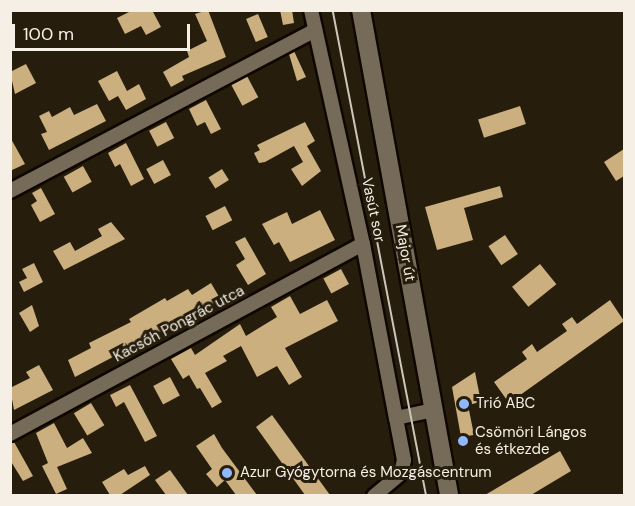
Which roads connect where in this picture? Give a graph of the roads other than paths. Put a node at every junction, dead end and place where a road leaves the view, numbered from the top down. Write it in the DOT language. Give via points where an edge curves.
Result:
graph roads {
  1 [pos="311,10"];
  2 [pos="361,10"];
  3 [pos="315,30"];
  4 [pos="10,191"];
  5 [pos="363,244"];
  6 [pos="434,410"];
  7 [pos="396,418"];
  8 [pos="10,434"];
  9 [pos="396,480"];
  10 [pos="374,495"];
  11 [pos="399,495"];
  12 [pos="449,495"];
  1 -- 3 [label="street, Vasút sor"];
  2 -- 6 [label="street, Major út"];
  3 -- 4 [label="street"];
  3 -- 5 [label="street, Vasút sor"];
  5 -- 7 [label="street, Vasút sor"];
  5 -- 8 [label="street, Kacsóh Pongrác utca"];
  6 -- 7 [label="street"];
  6 -- 12 [label="street, Major út"];
  7 -- 9 [label="street, Vasút sor" via="404,460"];
  9 -- 10 [label="street"];
  9 -- 11 [label="street"];
}
